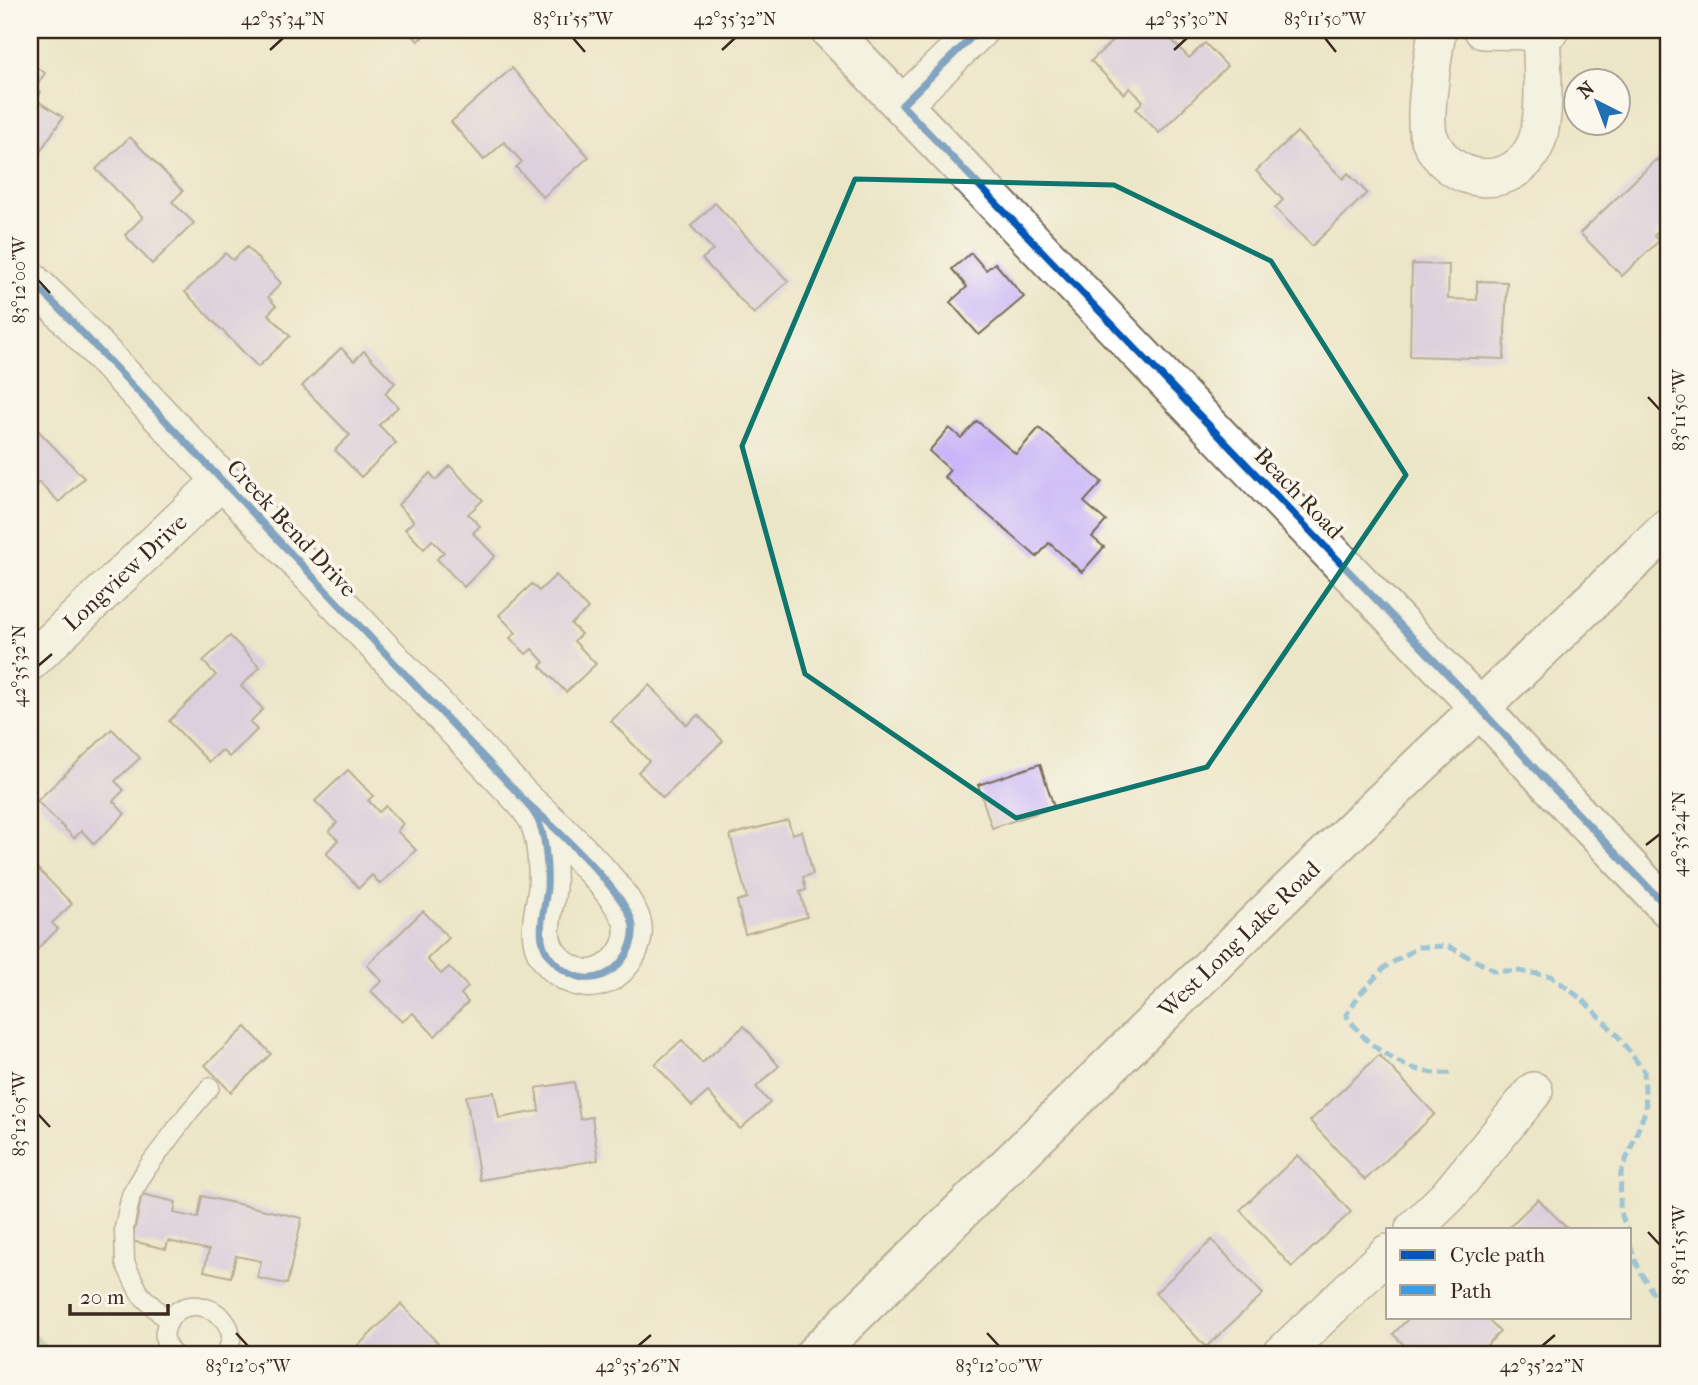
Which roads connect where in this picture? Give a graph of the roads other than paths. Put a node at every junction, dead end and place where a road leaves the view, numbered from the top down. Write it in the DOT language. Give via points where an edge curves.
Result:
graph roads {
  1 [pos="830,30"];
  2 [pos="979,30"];
  3 [pos="1437,30"];
  4 [pos="1483,30"];
  5 [pos="1545,30"];
  6 [pos="902,105"];
  7 [pos="30,281"];
  8 [pos="221,481"];
  9 [pos="1668,528"];
  10 [pos="30,662"];
  11 [pos="1479,708"];
  12 [pos="526,802"];
  13 [pos="1668,908"];
  14 [pos="211,1087"];
  15 [pos="1534,1091"];
  16 [pos="1415,1228"];
  17 [pos="1386,1255"];
  18 [pos="168,1321"];
  19 [pos="174,1355"];
  20 [pos="226,1355"];
  21 [pos="814,1355"];
  22 [pos="1281,1355"];
  1 -- 6 [label="street, Beach Road"];
  2 -- 6 [label="street"];
  3 -- 5 [label="street" via="1428,135 1449,165 1466,176 1485,178 1518,167 1530,157 1537,141"];
  4 -- 5 [label="street"];
  6 -- 11 [label="street, Beach Road"];
  7 -- 8 [label="street, Creek Bend Drive"];
  8 -- 10 [label="street, Longview Drive"];
  8 -- 12 [label="street, Creek Bend Drive"];
  9 -- 11 [label="street, West Long Lake Road"];
  11 -- 13 [label="street, Beach Road"];
  11 -- 21 [label="street, West Long Lake Road"];
  14 -- 18 [label="lane" via="147,1168 131,1195 124,1228 125,1264 139,1294"];
  15 -- 16 [label="street" via="1448,1196"];
  17 -- 22 [label="street"];
  18 -- 19 [label="lane" via="164,1336"];
  18 -- 20 [label="lane" via="180,1308 207,1308 229,1328"];
}
